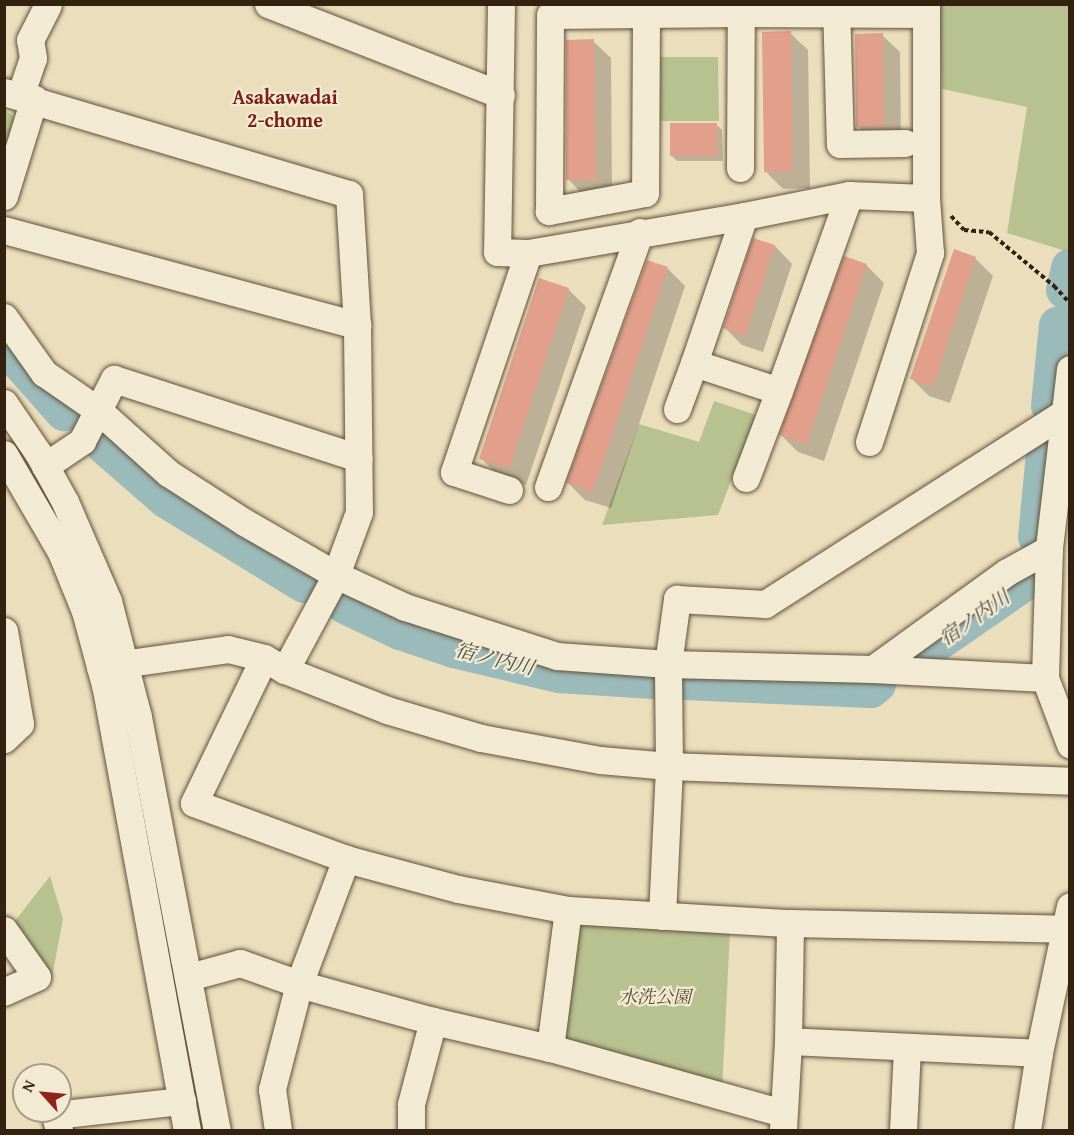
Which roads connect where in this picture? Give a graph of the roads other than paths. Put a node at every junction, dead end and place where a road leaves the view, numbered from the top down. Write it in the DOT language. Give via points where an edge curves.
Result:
graph roads {
  1 [pos="268,4"];
  2 [pos="501,4"];
  3 [pos="48,5"];
  4 [pos="646,9"];
  5 [pos="741,9"];
  6 [pos="836,9"];
  7 [pos="926,9"];
  8 [pos="550,10"];
  9 [pos="501,95"];
  10 [pos="19,96"];
  11 [pos="905,143"];
  12 [pos="740,168"];
  13 [pos="849,195"];
  14 [pos="4,196"];
  15 [pos="926,198"];
  16 [pos="744,216"];
  17 [pos="4,230"];
  18 [pos="640,232"];
  19 [pos="528,253"];
  20 [pos="4,317"];
  21 [pos="357,325"];
  22 [pos="694,363"];
  23 [pos="1070,369"];
  24 [pos="779,391"];
  25 [pos="4,403"];
  26 [pos="677,409"];
  27 [pos="99,411"];
  28 [pos="1062,414"];
  29 [pos="869,441"];
  30 [pos="4,454"];
  31 [pos="359,458"];
  32 [pos="45,466"];
  33 [pos="746,478"];
  34 [pos="548,487"];
  35 [pos="509,490"];
  36 [pos="1049,549"];
  37 [pos="336,575"];
  38 [pos="4,631"];
  39 [pos="112,664"];
  40 [pos="275,664"];
  41 [pos="668,664"];
  42 [pos="873,669"];
  43 [pos="1045,678"];
  44 [pos="4,739"];
  45 [pos="1070,744"];
  46 [pos="669,766"];
  47 [pos="1070,781"];
  48 [pos="346,859"];
  49 [pos="568,910"];
  50 [pos="662,916"];
  51 [pos="1068,918"];
  52 [pos="790,923"];
  53 [pos="4,930"];
  54 [pos="189,977"];
  55 [pos="299,984"];
  56 [pos="4,992"];
  57 [pos="433,1021"];
  58 [pos="788,1041"];
  59 [pos="550,1048"];
  60 [pos="907,1048"];
  61 [pos="1039,1053"];
  62 [pos="182,1101"];
  63 [pos="783,1122"];
  64 [pos="59,1131"];
  65 [pos="187,1131"];
  66 [pos="217,1131"];
  67 [pos="279,1131"];
  68 [pos="411,1131"];
  69 [pos="903,1131"];
  70 [pos="1027,1131"];
  1 -- 9 [label="street"];
  2 -- 9 [label="street"];
  3 -- 10 [label="street" via="30,40 33,58"];
  4 -- 5 [label="street"];
  4 -- 8 [label="street"];
  4 -- 8 [label="street" via="645,193 549,211"];
  5 -- 6 [label="street"];
  5 -- 12 [label="street"];
  6 -- 7 [label="street"];
  6 -- 11 [label="street" via="840,144"];
  7 -- 15 [label="street"];
  9 -- 19 [label="street" via="497,252"];
  10 -- 14 [label="street"];
  10 -- 21 [label="street" via="349,194"];
  13 -- 15 [label="street"];
  13 -- 16 [label="street"];
  13 -- 24 [label="street"];
  15 -- 29 [label="street" via="930,253"];
  16 -- 18 [label="street"];
  16 -- 22 [label="street"];
  17 -- 21 [label="street"];
  18 -- 19 [label="street"];
  18 -- 34 [label="street"];
  19 -- 35 [label="street" via="454,472"];
  20 -- 27 [label="street" via="44,373"];
  21 -- 31 [label="street"];
  22 -- 24 [label="street"];
  22 -- 26 [label="street"];
  23 -- 28 [label="street"];
  24 -- 33 [label="street"];
  25 -- 32 [label="street"];
  27 -- 31 [label="street" via="114,379"];
  27 -- 32 [label="street" via="82,441"];
  27 -- 37 [label="street" via="168,473"];
  28 -- 36 [label="street"];
  28 -- 41 [label="street" via="765,604 677,599"];
  30 -- 39 [label="street" via="61,552"];
  31 -- 37 [label="street" via="359,512"];
  32 -- 39 [label="street" via="108,600"];
  36 -- 42 [label="street" via="1007,572"];
  36 -- 43 [label="street"];
  37 -- 40 [label="street"];
  37 -- 41 [label="street" via="405,607 557,656"];
  38 -- 44 [label="street" via="20,724"];
  39 -- 40 [label="street" via="228,649"];
  39 -- 54 [label="street" via="138,717"];
  39 -- 62 [label="street"];
  40 -- 46 [label="street" via="387,710 481,738 600,760"];
  40 -- 48 [label="street" via="194,803"];
  41 -- 42 [label="street"];
  41 -- 46 [label="street"];
  42 -- 43 [label="street"];
  43 -- 45 [label="street"];
  46 -- 47 [label="street"];
  46 -- 50 [label="street"];
  48 -- 49 [label="street" via="458,889"];
  48 -- 55 [label="street"];
  49 -- 50 [label="street"];
  49 -- 59 [label="street"];
  50 -- 52 [label="street"];
  51 -- 52 [label="street"];
  51 -- 61 [label="street"];
  52 -- 58 [label="street"];
  53 -- 56 [label="street" via="37,977"];
  54 -- 55 [label="street" via="240,963"];
  54 -- 66 [label="street"];
  55 -- 57 [label="street"];
  55 -- 67 [label="street" via="272,1089"];
  57 -- 59 [label="street"];
  57 -- 68 [label="street" via="411,1104"];
  58 -- 60 [label="street"];
  58 -- 63 [label="street"];
  59 -- 63 [label="street"];
  60 -- 61 [label="street"];
  60 -- 69 [label="street"];
  61 -- 70 [label="street"];
  62 -- 64 [label="street" via="55,1115"];
  62 -- 65 [label="street"];
}
